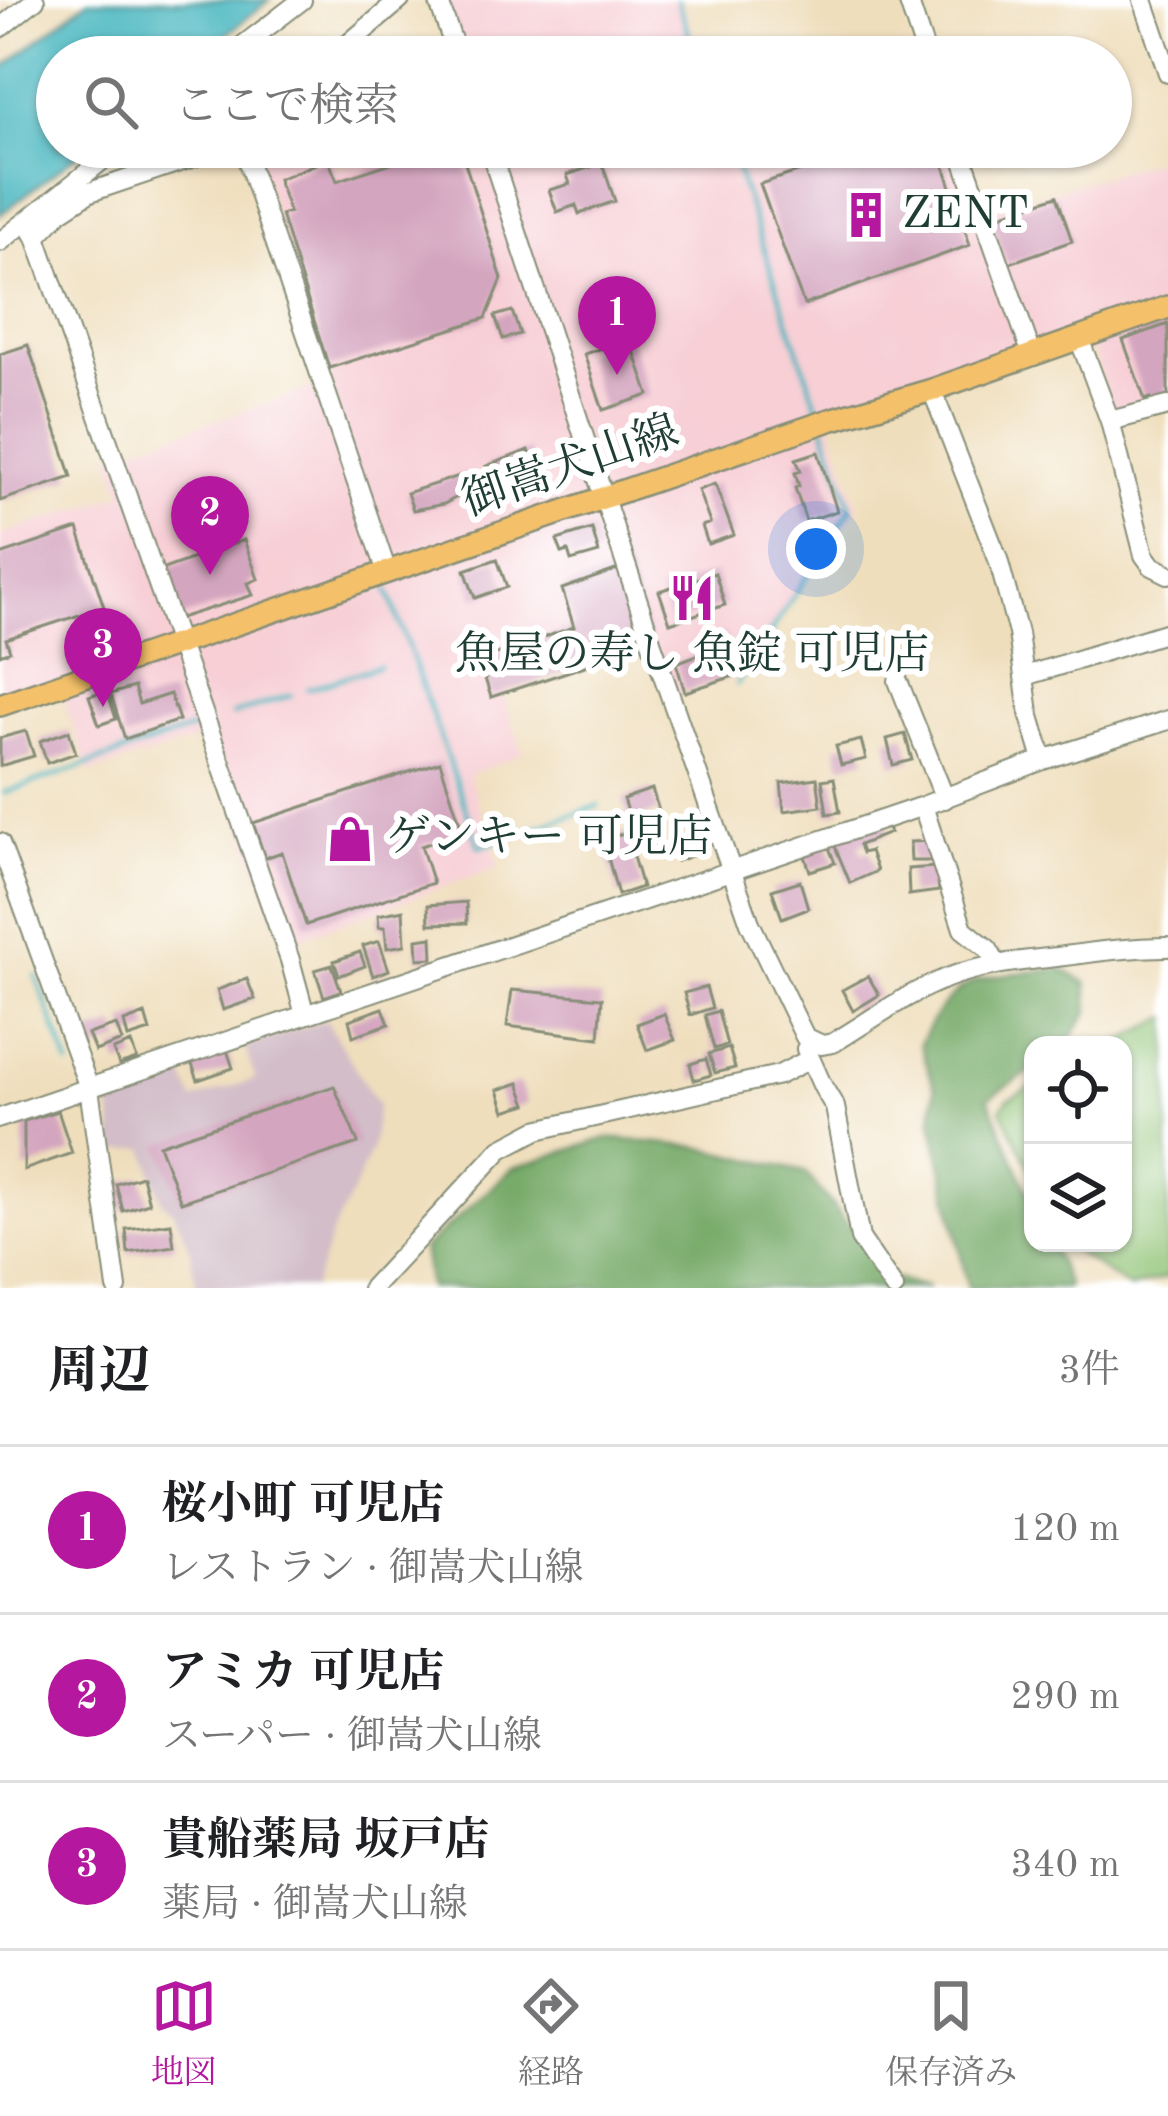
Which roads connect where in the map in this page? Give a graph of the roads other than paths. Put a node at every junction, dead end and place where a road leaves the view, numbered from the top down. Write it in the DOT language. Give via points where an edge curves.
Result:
graph roads {
  1 [pos="35,0"];
  2 [pos="302,0"];
  3 [pos="400,0"];
  4 [pos="438,0"];
  5 [pos="908,0"];
  6 [pos="1143,0"];
  7 [pos="0,28"];
  8 [pos="255,36"];
  9 [pos="358,36"];
  10 [pos="451,36"];
  11 [pos="920,36"];
  12 [pos="1168,73"];
  13 [pos="96,168"];
  14 [pos="163,168"];
  15 [pos="250,168"];
  16 [pos="496,168"];
  17 [pos="966,168"];
  18 [pos="31,229"];
  19 [pos="0,242"];
  20 [pos="1168,307"];
  21 [pos="1079,338"];
  22 [pos="1033,355"];
  23 [pos="932,390"];
  24 [pos="1168,406"];
  25 [pos="1110,421"];
  26 [pos="606,498"];
  27 [pos="387,572"];
  28 [pos="1168,574"];
  29 [pos="1168,632"];
  30 [pos="177,644"];
  31 [pos="1025,676"];
  32 [pos="898,681"];
  33 [pos="0,705"];
  34 [pos="1168,720"];
  35 [pos="1043,760"];
  36 [pos="945,799"];
  37 [pos="923,806"];
  38 [pos="0,844"];
  39 [pos="732,871"];
  40 [pos="1168,947"];
  41 [pos="997,965"];
  42 [pos="305,1015"];
  43 [pos="810,1050"];
  44 [pos="89,1088"];
  45 [pos="0,1118"];
  46 [pos="117,1288"];
  47 [pos="371,1288"];
  48 [pos="894,1288"];
  1 -- 7 [label="street"];
  2 -- 8 [label="street"];
  3 -- 9 [label="street"];
  4 -- 10 [label="street"];
  5 -- 11 [label="street"];
  6 -- 12 [label="street"];
  13 -- 18 [label="street"];
  14 -- 18 [label="street" via="90,193"];
  15 -- 27 [label="street"];
  16 -- 26 [label="street"];
  17 -- 22 [label="street"];
  18 -- 19 [label="street"];
  18 -- 30 [label="street"];
  20 -- 21 [label="main road, 御嵩犬山線"];
  21 -- 22 [label="main road, 御嵩犬山線"];
  21 -- 25 [label="street"];
  22 -- 23 [label="main road, 御嵩犬山線"];
  23 -- 26 [label="main road, 御嵩犬山線"];
  23 -- 31 [label="street" via="998,559"];
  24 -- 25 [label="street"];
  25 -- 28 [label="street" via="1144,556"];
  26 -- 27 [label="main road, 御嵩犬山線"];
  26 -- 39 [label="street"];
  27 -- 30 [label="main road, 御嵩犬山線"];
  29 -- 31 [label="street"];
  30 -- 33 [label="main road, 御嵩犬山線"];
  30 -- 42 [label="street"];
  31 -- 35 [label="street"];
  32 -- 36 [label="street"];
  34 -- 35 [label="street"];
  35 -- 36 [label="street"];
  36 -- 37 [label="street"];
  37 -- 39 [label="street"];
  37 -- 41 [label="street" via="963,928"];
  38 -- 44 [label="street"];
  39 -- 42 [label="street"];
  39 -- 43 [label="street"];
  40 -- 41 [label="street"];
  41 -- 43 [label="street" via="944,979"];
  42 -- 44 [label="street"];
  43 -- 47 [label="street" via="779,1076 537,1130 501,1149"];
  43 -- 48 [label="street" via="836,1107 860,1238"];
  44 -- 45 [label="street"];
  44 -- 46 [label="street"];
}
